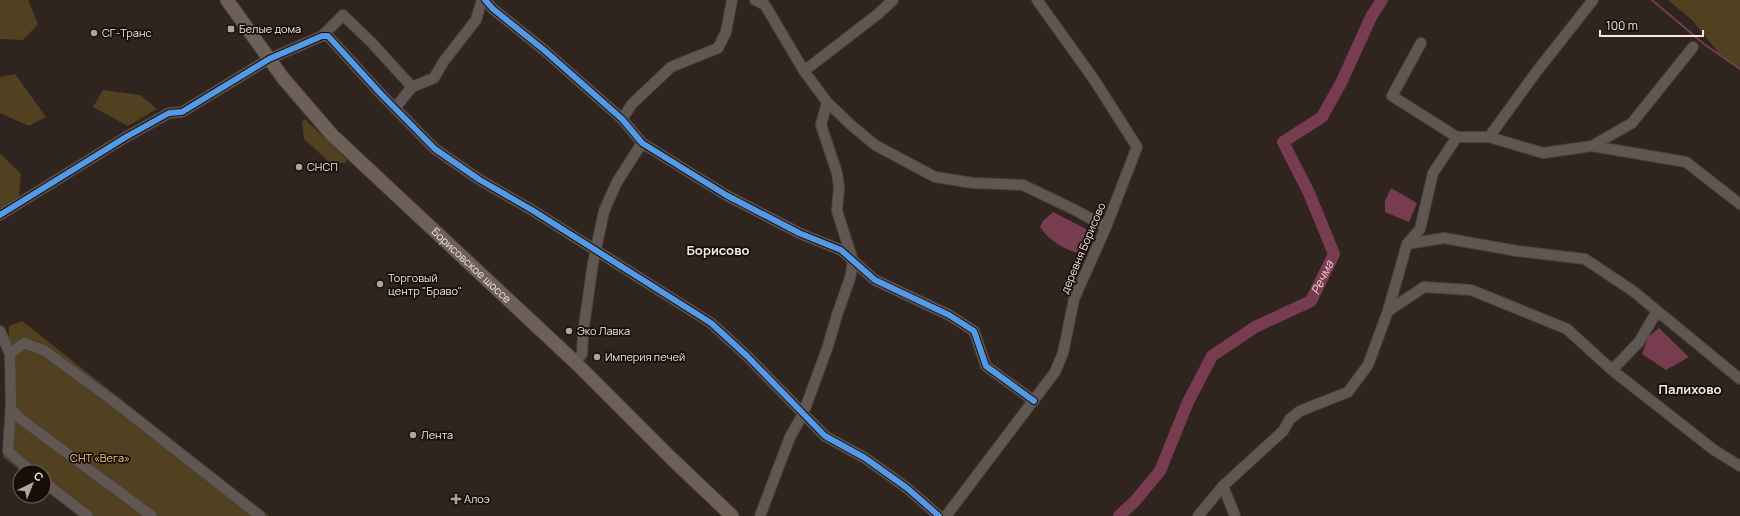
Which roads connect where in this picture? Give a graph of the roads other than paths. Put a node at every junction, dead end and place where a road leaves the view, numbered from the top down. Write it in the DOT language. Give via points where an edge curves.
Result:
graph roads {
  1 [pos="227,0"];
  2 [pos="482,0"];
  3 [pos="485,0"];
  4 [pos="732,0"];
  5 [pos="755,0"];
  6 [pos="893,0"];
  7 [pos="1037,0"];
  8 [pos="1593,0"];
  9 [pos="322,36"];
  10 [pos="1421,42"];
  11 [pos="1693,47"];
  12 [pos="269,59"];
  13 [pos="804,71"];
  14 [pos="412,87"];
  15 [pos="827,102"];
  16 [pos="395,108"];
  17 [pos="622,119"];
  18 [pos="1457,137"];
  19 [pos="1489,137"];
  20 [pos="642,143"];
  21 [pos="1592,146"];
  22 [pos="1740,204"];
  23 [pos="0,214"];
  24 [pos="1106,227"];
  25 [pos="1407,244"];
  26 [pos="596,251"];
  27 [pos="853,260"];
  28 [pos="1388,311"];
  29 [pos="1657,311"];
  30 [pos="0,333"];
  31 [pos="10,354"];
  32 [pos="575,362"];
  33 [pos="1612,370"];
  34 [pos="1740,379"];
  35 [pos="1034,401"];
  36 [pos="11,409"];
  37 [pos="803,414"];
  38 [pos="23,464"];
  39 [pos="1740,466"];
  40 [pos="1223,486"];
  41 [pos="52,488"];
  42 [pos="254,514"];
  43 [pos="88,516"];
  44 [pos="152,516"];
  45 [pos="732,516"];
  46 [pos="760,516"];
  47 [pos="939,516"];
  48 [pos="946,516"];
  49 [pos="1198,516"];
  50 [pos="1235,516"];
  1 -- 12 [label="main road, Борисовское шоссе"];
  2 -- 14 [label="street" via="476,20 434,78"];
  3 -- 17 [label="street"];
  4 -- 17 [label="street" via="726,32 718,48 671,67 632,104"];
  5 -- 13 [label="street" via="765,5"];
  6 -- 13 [label="street"];
  7 -- 24 [label="street, деревня Борисово" via="1093,78 1137,147"];
  8 -- 19 [label="street"];
  9 -- 12 [label="street"];
  9 -- 14 [label="street" via="343,15"];
  9 -- 16 [label="street" via="328,36"];
  10 -- 18 [label="street" via="1392,96"];
  11 -- 21 [label="street" via="1632,123"];
  12 -- 23 [label="street" via="182,112 169,113 126,137"];
  12 -- 32 [label="main road, Борисовское шоссе" via="332,135"];
  13 -- 15 [label="street"];
  14 -- 16 [label="street"];
  15 -- 24 [label="street" via="876,145 935,177 973,183 1023,185"];
  15 -- 27 [label="street" via="821,125 837,173 837,210"];
  16 -- 26 [label="street" via="442,153 480,180"];
  17 -- 20 [label="street"];
  18 -- 19 [label="street"];
  18 -- 25 [label="street" via="1433,172 1420,229"];
  19 -- 21 [label="street" via="1542,153"];
  20 -- 26 [label="street" via="617,182 604,211"];
  20 -- 27 [label="street" via="726,196 799,233 841,250"];
  21 -- 22 [label="street" via="1686,162"];
  24 -- 35 [label="street, деревня Борисово" via="1074,299 1063,353 1055,372"];
  25 -- 28 [label="street"];
  25 -- 29 [label="street" via="1444,238 1517,251 1585,259 1633,291"];
  26 -- 32 [label="street" via="582,354"];
  26 -- 37 [label="street" via="711,323"];
  27 -- 35 [label="street" via="875,280 948,315 974,331 986,366"];
  27 -- 37 [label="street" via="850,278"];
  28 -- 33 [label="street" via="1424,286 1471,290 1567,329"];
  28 -- 40 [label="street" via="1368,365 1348,392 1300,411 1290,419 1283,431"];
  29 -- 33 [label="street" via="1639,342"];
  29 -- 34 [label="street"];
  30 -- 31 [label="street"];
  31 -- 36 [label="street"];
  31 -- 42 [label="street" via="24,343 45,351 112,400"];
  32 -- 45 [label="main road, Борисовское шоссе"];
  33 -- 39 [label="street" via="1714,450"];
  35 -- 48 [label="street, деревня Борисово"];
  36 -- 38 [label="street" via="8,451"];
  36 -- 44 [label="street" via="22,420"];
  37 -- 46 [label="street" via="790,436"];
  37 -- 47 [label="street" via="825,436 865,458 907,488"];
  40 -- 49 [label="street"];
  40 -- 50 [label="street"];
  41 -- 43 [label="street"];
}
